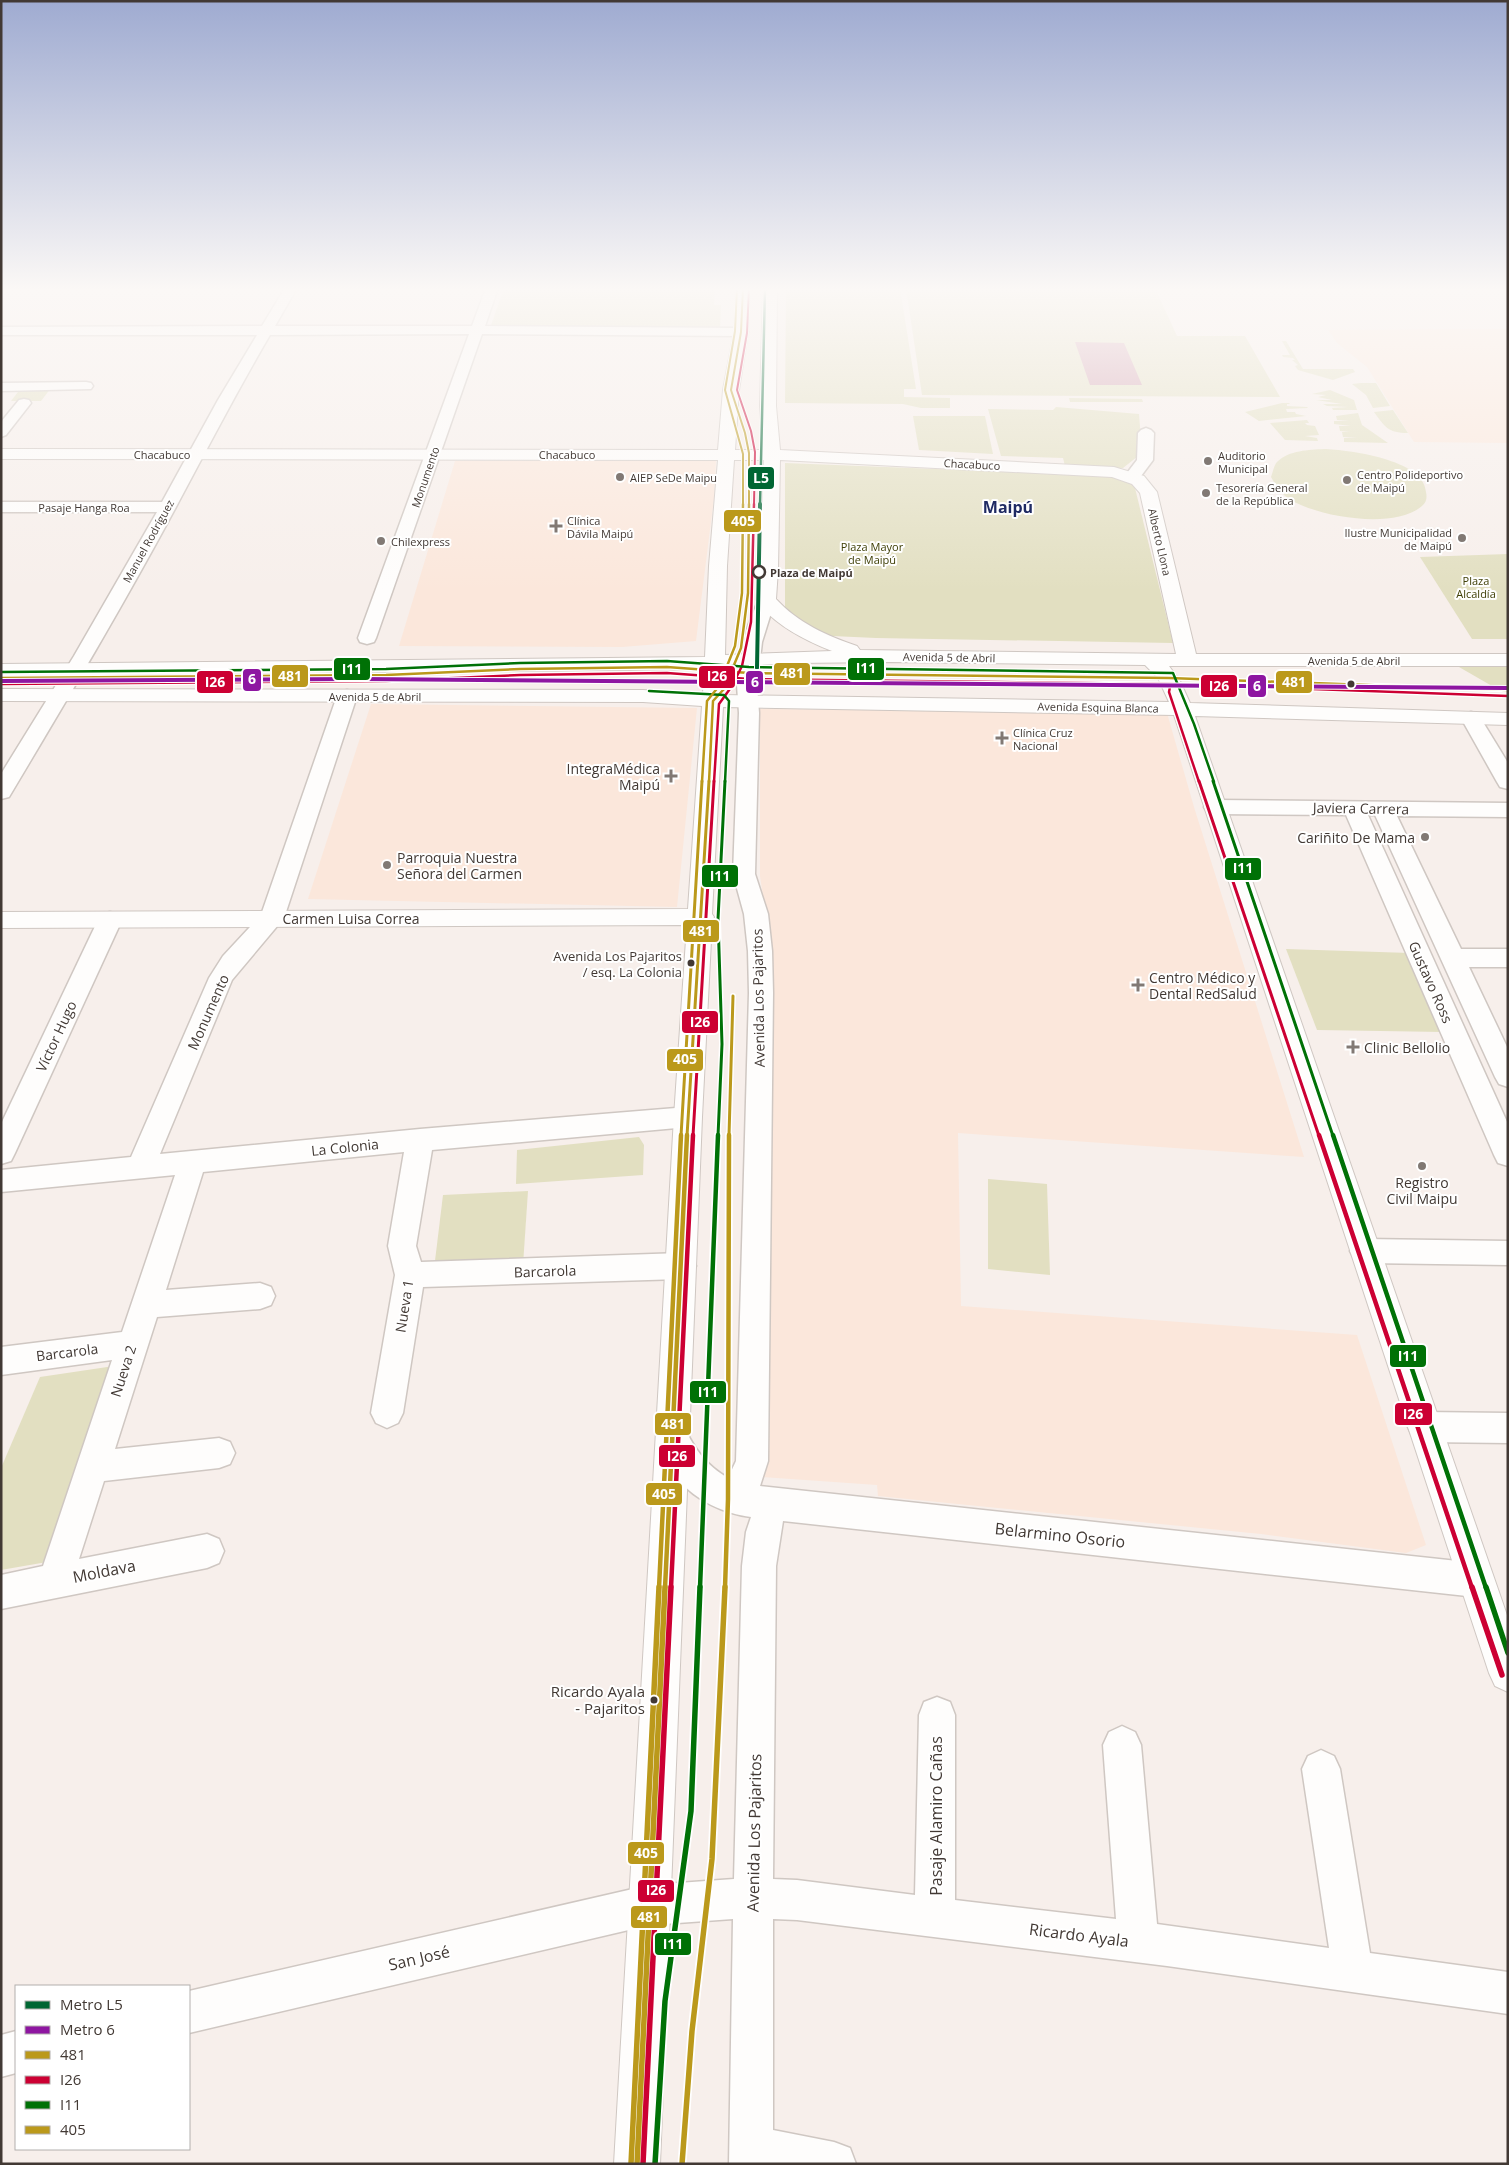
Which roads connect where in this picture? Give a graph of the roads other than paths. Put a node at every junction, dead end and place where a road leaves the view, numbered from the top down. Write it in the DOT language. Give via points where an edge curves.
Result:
graph roads {
  1 [pos="8,389"];
  2 [pos="53,389"];
  3 [pos="232,389"];
  4 [pos="456,389"];
  5 [pos="731,389"];
  6 [pos="768,389"];
  7 [pos="34,403"];
  8 [pos="1,432"];
  9 [pos="1146,433"];
  10 [pos="1,454"];
  11 [pos="196,454"];
  12 [pos="433,454"];
  13 [pos="726,455"];
  14 [pos="772,456"];
  15 [pos="1132,477"];
  16 [pos="1,507"];
  17 [pos="168,507"];
  18 [pos="766,600"];
  19 [pos="368,638"];
  20 [pos="878,656"];
  21 [pos="750,658"];
  22 [pos="1150,659"];
  23 [pos="1187,660"];
  24 [pos="1508,660"];
  25 [pos="715,662"];
  26 [pos="75,669"];
  27 [pos="1,670"];
  28 [pos="1,696"];
  29 [pos="60,696"];
  30 [pos="347,696"];
  31 [pos="713,701"];
  32 [pos="749,701"];
  33 [pos="1182,709"];
  34 [pos="1471,718"];
  35 [pos="1508,719"];
  36 [pos="1508,782"];
  37 [pos="1,792"];
  38 [pos="1215,807"];
  39 [pos="1354,808"];
  40 [pos="1383,809"];
  41 [pos="1508,810"];
  42 [pos="702,917"];
  43 [pos="272,918"];
  44 [pos="1,920"];
  45 [pos="110,920"];
  46 [pos="1453,958"];
  47 [pos="1508,958"];
  48 [pos="1497,1030"];
  49 [pos="1508,1077"];
  50 [pos="688,1117"];
  51 [pos="420,1140"];
  52 [pos="1,1153"];
  53 [pos="1508,1155"];
  54 [pos="193,1162"];
  55 [pos="141,1167"];
  56 [pos="1,1181"];
  57 [pos="1365,1251"];
  58 [pos="1508,1253"];
  59 [pos="681,1266"];
  60 [pos="410,1275"];
  61 [pos="260,1296"];
  62 [pos="145,1305"];
  63 [pos="132,1344"];
  64 [pos="1,1361"];
  65 [pos="387,1414"];
  66 [pos="1424,1426"];
  67 [pos="1508,1428"];
  68 [pos="673,1438"];
  69 [pos="219,1452"];
  70 [pos="92,1467"];
  71 [pos="734,1499"];
  72 [pos="771,1504"];
  73 [pos="207,1551"];
  74 [pos="1476,1580"];
  75 [pos="55,1581"];
  76 [pos="1,1592"];
  77 [pos="1508,1673"];
  78 [pos="937,1715"];
  79 [pos="1122,1745"];
  80 [pos="1322,1769"];
  81 [pos="753,1897"];
  82 [pos="650,1905"];
  83 [pos="935,1917"];
  84 [pos="1138,1942"];
  85 [pos="1353,1972"];
  86 [pos="1508,1994"];
  87 [pos="190,2012"];
  88 [pos="15,2052"];
  89 [pos="1,2056"];
  90 [pos="751,2156"];
  91 [pos="637,2164"];
  92 [pos="834,2164"];
  1 -- 7 [label="street" via="3,404"];
  2 -- 7 [label="street"];
  3 -- 11 [label="street, Manuel Rodríguez"];
  4 -- 12 [label="street, Monumento"];
  5 -- 13 [label="main road"];
  6 -- 14 [label="main road, Avenida Los Pajaritos"];
  7 -- 8 [label="street"];
  9 -- 15 [label="street" via="1145,460"];
  10 -- 11 [label="main road, Chacabuco"];
  11 -- 12 [label="main road, Chacabuco"];
  11 -- 17 [label="street, Manuel Rodríguez"];
  12 -- 13 [label="main road, Chacabuco"];
  12 -- 19 [label="street, Monumento"];
  13 -- 14 [label="main road, Chacabuco"];
  13 -- 25 [label="main road"];
  14 -- 15 [label="main road, Chacabuco" via="1104,470"];
  14 -- 18 [label="main road, Avenida Los Pajaritos"];
  15 -- 23 [label="main road, Alberto Llona" via="1148,492"];
  16 -- 17 [label="street, Pasaje Hanga Roa"];
  17 -- 26 [label="street, Manuel Rodríguez"];
  18 -- 20 [label="main road" via="783,618 807,633 839,646"];
  18 -- 21 [label="street, Avenida Los Pajaritos" via="756,624"];
  20 -- 21 [label="main road, Avenida 5 de Abril"];
  20 -- 22 [label="main road, Avenida 5 de Abril"];
  21 -- 25 [label="main road, Avenida 5 de Abril"];
  21 -- 32 [label="street, Avenida Los Pajaritos"];
  22 -- 23 [label="main road, Avenida 5 de Abril"];
  22 -- 33 [label="main road" via="1169,678"];
  23 -- 24 [label="main road, Avenida 5 de Abril"];
  25 -- 26 [label="main road, Avenida 5 de Abril"];
  25 -- 31 [label="main road"];
  26 -- 27 [label="main road, Avenida 5 de Abril"];
  26 -- 29 [label="street, Manuel Rodríguez"];
  28 -- 29 [label="main road, Avenida 5 de Abril"];
  29 -- 30 [label="main road, Avenida 5 de Abril"];
  29 -- 37 [label="street, Manuel Rodríguez"];
  30 -- 31 [label="main road, Avenida 5 de Abril" via="643,696"];
  30 -- 43 [label="street, Monumento"];
  31 -- 32 [label="main road, Avenida 5 de Abril"];
  31 -- 42 [label="main road"];
  32 -- 33 [label="main road, Avenida Esquina Blanca"];
  32 -- 71 [label="street, Avenida Los Pajaritos" via="744,874 756,914 760,951 761,1036 752,1461"];
  33 -- 34 [label="main road, Avenida Esquina Blanca"];
  33 -- 38 [label="main road"];
  34 -- 35 [label="main road, Avenida Esquina Blanca"];
  34 -- 36 [label="street"];
  38 -- 39 [label="street, Javiera Carrera"];
  38 -- 57 [label="main road"];
  39 -- 40 [label="street, Javiera Carrera"];
  39 -- 53 [label="street, Gustavo Ross"];
  40 -- 41 [label="street, Javiera Carrera"];
  40 -- 46 [label="street"];
  42 -- 43 [label="main road, Carmen Luisa Correa"];
  42 -- 50 [label="main road"];
  43 -- 45 [label="main road, Carmen Luisa Correa"];
  43 -- 55 [label="street, Monumento" via="232,962 222,978"];
  44 -- 45 [label="main road, Carmen Luisa Correa"];
  45 -- 52 [label="street, Víctor Hugo"];
  46 -- 47 [label="street"];
  46 -- 48 [label="street"];
  48 -- 49 [label="street"];
  50 -- 51 [label="street, La Colonia"];
  50 -- 59 [label="main road"];
  51 -- 54 [label="street, La Colonia"];
  51 -- 60 [label="street, Nueva 1" via="402,1246"];
  54 -- 55 [label="street, La Colonia"];
  54 -- 62 [label="street, Nueva 2"];
  55 -- 56 [label="street, La Colonia"];
  57 -- 58 [label="street"];
  57 -- 66 [label="main road"];
  59 -- 60 [label="street, Barcarola"];
  59 -- 68 [label="main road"];
  60 -- 65 [label="street, Nueva 1"];
  61 -- 62 [label="street"];
  62 -- 63 [label="street, Nueva 2"];
  63 -- 64 [label="street, Barcarola"];
  63 -- 70 [label="street, Nueva 2"];
  66 -- 67 [label="street"];
  66 -- 74 [label="main road"];
  68 -- 71 [label="street, Belarmino Osorio" via="690,1471"];
  68 -- 82 [label="main road"];
  69 -- 70 [label="street"];
  70 -- 75 [label="street, Nueva 2"];
  71 -- 72 [label="street, Belarmino Osorio"];
  72 -- 74 [label="street, Belarmino Osorio"];
  72 -- 81 [label="street, Avenida Los Pajaritos" via="763,1532 759,1566"];
  73 -- 75 [label="street, Moldava"];
  74 -- 77 [label="main road"];
  75 -- 76 [label="street, Moldava"];
  78 -- 83 [label="street, Pasaje Alamiro Cañas"];
  79 -- 84 [label="street"];
  80 -- 85 [label="street"];
  81 -- 82 [label="street, Ricardo Ayala"];
  81 -- 83 [label="street, Ricardo Ayala"];
  81 -- 90 [label="street, Avenida Los Pajaritos"];
  82 -- 87 [label="street, San José"];
  82 -- 91 [label="main road"];
  83 -- 84 [label="street, Ricardo Ayala"];
  84 -- 85 [label="street, Ricardo Ayala"];
  85 -- 86 [label="street, Ricardo Ayala"];
  88 -- 89 [label="street"];
  90 -- 92 [label="street"];
}
